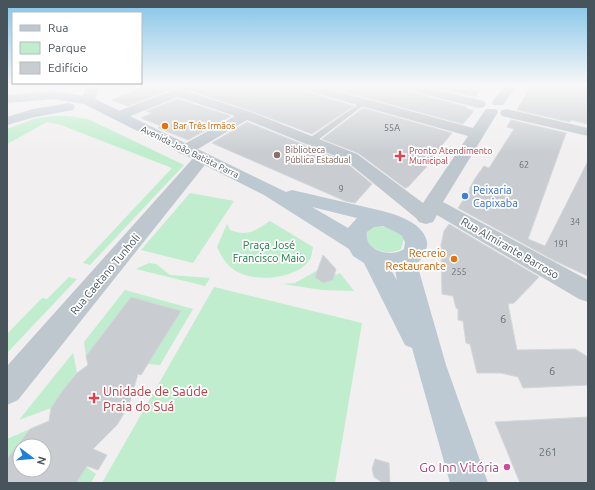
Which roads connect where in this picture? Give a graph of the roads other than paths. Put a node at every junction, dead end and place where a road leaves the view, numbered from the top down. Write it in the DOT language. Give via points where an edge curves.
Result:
graph roads {
  1 [pos="19,108"];
  2 [pos="61,108"];
  3 [pos="97,108"];
  4 [pos="102,108"];
  5 [pos="139,108"];
  6 [pos="224,108"];
  7 [pos="357,108"];
  8 [pos="386,108"];
  9 [pos="494,108"];
  10 [pos="7,114"];
  11 [pos="246,115"];
  12 [pos="118,116"];
  13 [pos="7,121"];
  14 [pos="588,132"];
  15 [pos="478,134"];
  16 [pos="311,141"];
  17 [pos="194,154"];
  18 [pos="272,191"];
  19 [pos="427,209"];
  20 [pos="389,220"];
  21 [pos="410,250"];
  22 [pos="365,251"];
  23 [pos="588,292"];
  24 [pos="431,365"];
  25 [pos="7,389"];
  26 [pos="469,483"];
  1 -- 10 [label="main road"];
  2 -- 13 [label="main road"];
  3 -- 4 [label="main road"];
  4 -- 12 [label="main road, Avenida João Batista Parra"];
  5 -- 12 [label="street"];
  6 -- 11 [label="street, Rua Almirante Barroso"];
  7 -- 16 [label="lane"];
  8 -- 15 [label="street"];
  9 -- 14 [label="street"];
  9 -- 15 [label="street"];
  11 -- 16 [label="street, Rua Almirante Barroso"];
  11 -- 17 [label="street, Rua Caetano Tunholi"];
  12 -- 17 [label="main road, Avenida João Batista Parra"];
  15 -- 19 [label="street"];
  16 -- 19 [label="street, Rua Almirante Barroso" via="351,157"];
  17 -- 18 [label="main road, Avenida João Batista Parra"];
  17 -- 25 [label="street, Rua Caetano Tunholi"];
  18 -- 20 [label="main road, Avenida João Batista Parra"];
  18 -- 22 [label="main road, Avenida João Batista Parra"];
  19 -- 20 [label="street"];
  19 -- 21 [label="street"];
  19 -- 23 [label="street, Rua Almirante Barroso"];
  20 -- 21 [label="main road" via="402,225 412,233"];
  20 -- 22 [label="main road" via="371,220 359,226 355,233"];
  21 -- 22 [label="main road" via="387,262"];
  21 -- 24 [label="main road, Avenida João Batista Parra"];
  22 -- 24 [label="main road, Avenida João Batista Parra"];
  24 -- 26 [label="main road, Avenida João Batista Parra"];
}
